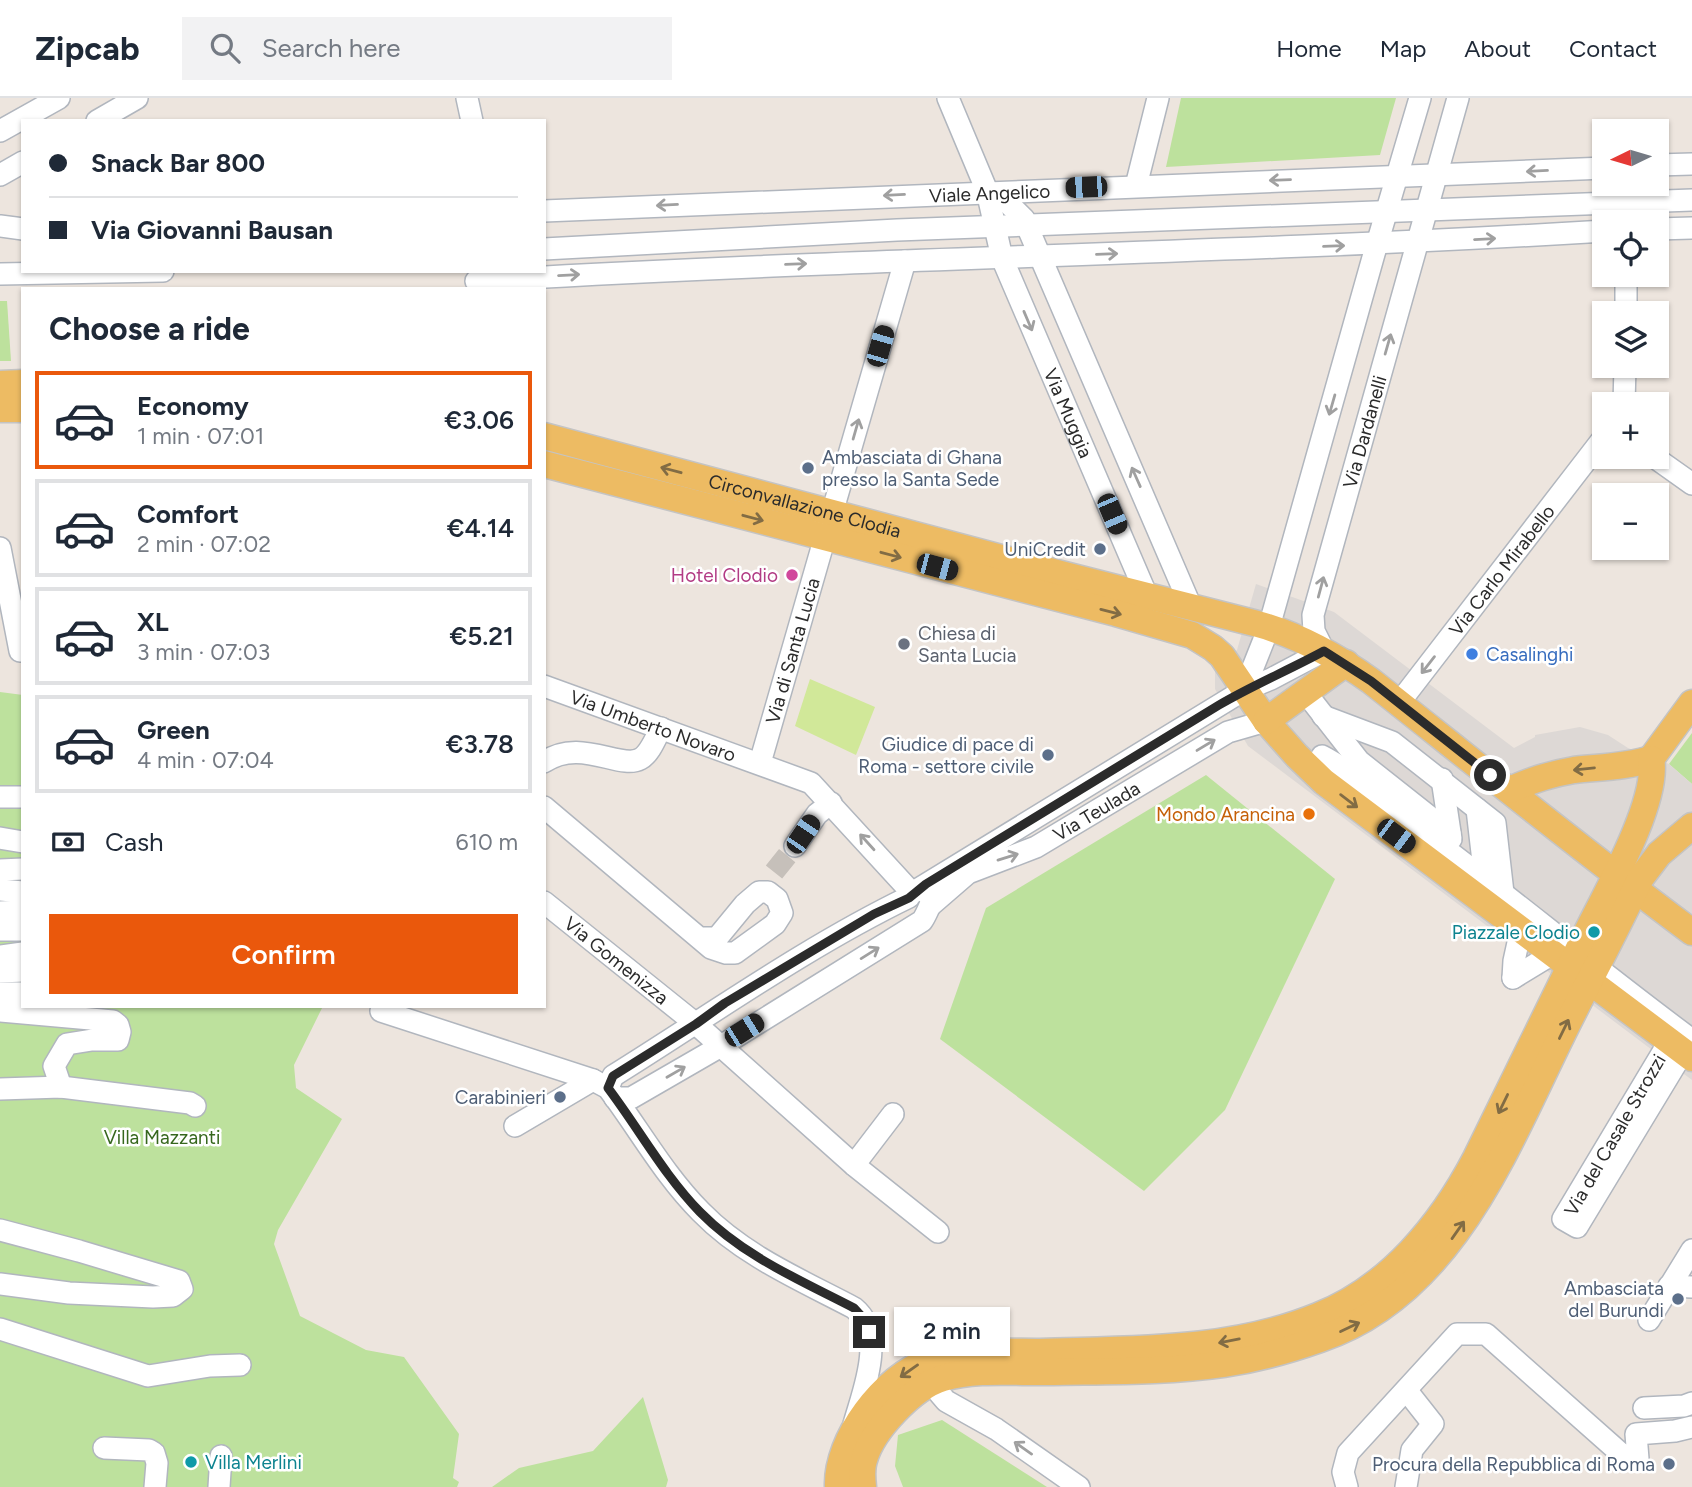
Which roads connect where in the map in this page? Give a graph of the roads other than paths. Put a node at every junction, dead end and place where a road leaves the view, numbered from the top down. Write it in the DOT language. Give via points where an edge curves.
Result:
graph roads {
  1 [pos="59,98"];
  2 [pos="137,98"];
  3 [pos="467,98"];
  4 [pos="948,98"];
  5 [pos="1157,98"];
  6 [pos="1420,98"];
  7 [pos="1458,98"];
  8 [pos="21,119"];
  9 [pos="21,119"];
  10 [pos="100,119"];
  11 [pos="472,119"];
  12 [pos="0,131"];
  13 [pos="21,163"];
  14 [pos="1692,164"];
  15 [pos="1670,165"];
  16 [pos="1592,169"];
  17 [pos="0,175"];
  18 [pos="1398,176"];
  19 [pos="1435,176"];
  20 [pos="1136,186"];
  21 [pos="987,191"];
  22 [pos="1692,200"];
  23 [pos="546,211"];
  24 [pos="1425,211"];
  25 [pos="1386,212"];
  26 [pos="1027,225"];
  27 [pos="995,226"];
  28 [pos="1692,228"];
  29 [pos="1669,229"];
  30 [pos="897,230"];
  31 [pos="1592,232"];
  32 [pos="1417,243"];
  33 [pos="1376,245"];
  34 [pos="546,249"];
  35 [pos="1039,256"];
  36 [pos="1002,258"];
  37 [pos="877,261"];
  38 [pos="905,261"];
  39 [pos="97,273"];
  40 [pos="477,280"];
  41 [pos="6,281"];
  42 [pos="1051,284"];
  43 [pos="1014,286"];
  44 [pos="21,383"];
  45 [pos="0,384"];
  46 [pos="0,409"];
  47 [pos="21,409"];
  48 [pos="546,437"];
  49 [pos="1592,453"];
  50 [pos="546,464"];
  51 [pos="1669,468"];
  52 [pos="1692,485"];
  53 [pos="1157,524"];
  54 [pos="822,528"];
  55 [pos="1123,538"];
  56 [pos="0,548"];
  57 [pos="1147,596"];
  58 [pos="1191,607"];
  59 [pos="1269,627"];
  60 [pos="14,650"];
  61 [pos="1335,657"];
  62 [pos="546,687"];
  63 [pos="1244,690"];
  64 [pos="1305,692"];
  65 [pos="1399,703"];
  66 [pos="1692,703"];
  67 [pos="1266,721"];
  68 [pos="661,728"];
  69 [pos="1362,741"];
  70 [pos="1310,756"];
  71 [pos="1651,759"];
  72 [pos="546,761"];
  73 [pos="760,763"];
  74 [pos="1510,790"];
  75 [pos="0,797"];
  76 [pos="21,797"];
  77 [pos="831,803"];
  78 [pos="546,809"];
  79 [pos="1454,812"];
  80 [pos="1692,825"];
  81 [pos="0,838"];
  82 [pos="21,842"];
  83 [pos="795,846"];
  84 [pos="21,869"];
  85 [pos="0,870"];
  86 [pos="1478,874"];
  87 [pos="1626,882"];
  88 [pos="0,890"];
  89 [pos="21,892"];
  90 [pos="1503,892"];
  91 [pos="920,901"];
  92 [pos="546,904"];
  93 [pos="21,911"];
  94 [pos="0,912"];
  95 [pos="1521,929"];
  96 [pos="0,930"];
  97 [pos="21,930"];
  98 [pos="1692,932"];
  99 [pos="701,938"];
  100 [pos="21,953"];
  101 [pos="0,956"];
  102 [pos="1577,964"];
  103 [pos="21,971"];
  104 [pos="0,972"];
  105 [pos="0,993"];
  106 [pos="21,993"];
  107 [pos="0,1011"];
  108 [pos="381,1011"];
  109 [pos="696,1024"];
  110 [pos="721,1046"];
  111 [pos="1684,1048"];
  112 [pos="61,1087"];
  113 [pos="0,1089"];
  114 [pos="605,1089"];
  115 [pos="195,1106"];
  116 [pos="893,1114"];
  117 [pos="515,1126"];
  118 [pos="855,1165"];
  119 [pos="0,1230"];
  120 [pos="938,1232"];
  121 [pos="1692,1250"];
  122 [pos="1404,1274"];
  123 [pos="0,1284"];
  124 [pos="1670,1286"];
  125 [pos="1692,1287"];
  126 [pos="1649,1320"];
  127 [pos="0,1329"];
  128 [pos="1138,1359"];
  129 [pos="1024,1362"];
  130 [pos="240,1365"];
  131 [pos="934,1382"];
  132 [pos="1407,1391"];
  133 [pos="1692,1403"];
  134 [pos="1644,1408"];
  135 [pos="1692,1427"];
  136 [pos="851,1433"];
  137 [pos="104,1448"];
  138 [pos="221,1456"];
  139 [pos="155,1487"];
  140 [pos="219,1487"];
  141 [pos="838,1487"];
  142 [pos="863,1487"];
  143 [pos="1079,1487"];
  144 [pos="1347,1487"];
  145 [pos="1406,1487"];
  1 -- 8 [label="street"];
  2 -- 10 [label="street"];
  3 -- 11 [label="street"];
  4 -- 21 [label="street, Via Muggia"];
  5 -- 20 [label="street"];
  6 -- 18 [label="street, Via Dardanelli"];
  7 -- 19 [label="street, Via Dardanelli"];
  9 -- 12 [label="street"];
  13 -- 17 [label="street"];
  14 -- 15 [label="street"];
  16 -- 19 [label="street, Viale Angelico, one-way"];
  18 -- 19 [label="street, Viale Angelico"];
  18 -- 20 [label="street, Viale Angelico, one-way"];
  18 -- 25 [label="street, Via Dardanelli"];
  19 -- 24 [label="street, Via Dardanelli"];
  20 -- 21 [label="street, Viale Angelico"];
  21 -- 23 [label="street, Viale Angelico, one-way"];
  21 -- 26 [label="street" via="1011,204"];
  21 -- 27 [label="street, Via Muggia"];
  22 -- 24 [label="street, Viale Angelico"];
  24 -- 25 [label="street, Viale Angelico"];
  24 -- 32 [label="street, Via Dardanelli"];
  25 -- 26 [label="street, Viale Angelico"];
  25 -- 33 [label="street, Via Dardanelli"];
  26 -- 27 [label="street, Viale Angelico"];
  26 -- 35 [label="street, Via Muggia"];
  27 -- 30 [label="street, Viale Angelico"];
  27 -- 36 [label="street, Via Muggia"];
  28 -- 29 [label="street"];
  30 -- 34 [label="street, Viale Angelico"];
  30 -- 37 [label="street"];
  32 -- 31 [label="street, one-way"];
  32 -- 33 [label="street"];
  61 -- 32 [label="street, Via Dardanelli, one-way" via="1314,631 1313,615"];
  35 -- 33 [label="street, one-way"];
  33 -- 59 [label="street, Via Dardanelli, one-way"];
  35 -- 36 [label="street"];
  35 -- 42 [label="street, Via Muggia"];
  36 -- 38 [label="street"];
  36 -- 43 [label="street, Via Muggia"];
  37 -- 38 [label="street"];
  40 -- 37 [label="street, one-way"];
  54 -- 38 [label="street, Via di Santa Lucia, one-way"];
  39 -- 41 [label="street"];
  42 -- 43 [label="street" via="1030,275"];
  53 -- 42 [label="street, Via Muggia, one-way"];
  43 -- 55 [label="street, Via Muggia, one-way"];
  44 -- 45 [label="main road"];
  46 -- 47 [label="main road"];
  54 -- 48 [label="main road, Circonvallazione Clodia, one-way"];
  49 -- 65 [label="street, Via Carlo Mirabello, one-way"];
  50 -- 54 [label="main road, Circonvallazione Clodia, one-way"];
  51 -- 52 [label="street"];
  53 -- 55 [label="street" via="1142,539"];
  53 -- 58 [label="street, Via Muggia"];
  54 -- 57 [label="main road, Circonvallazione Clodia"];
  54 -- 63 [label="main road, Circonvallazione Clodia, one-way" via="1192,635 1217,651"];
  54 -- 73 [label="street, Via di Santa Lucia"];
  55 -- 57 [label="street, Via Muggia"];
  56 -- 60 [label="street"];
  57 -- 58 [label="main road, Circonvallazione Clodia"];
  58 -- 59 [label="main road, Circonvallazione Clodia"];
  59 -- 61 [label="main road"];
  59 -- 63 [label="street"];
  61 -- 63 [label="street"];
  61 -- 64 [label="main road"];
  61 -- 65 [label="main road"];
  62 -- 68 [label="street, Via Umberto Novaro"];
  63 -- 67 [label="main road"];
  63 -- 91 [label="street, Via Teulada"];
  64 -- 67 [label="main road"];
  64 -- 69 [label="street" via="1323,716"];
  65 -- 74 [label="main road"];
  66 -- 71 [label="main road"];
  67 -- 70 [label="main road"];
  91 -- 67 [label="street, Via Teulada, one-way" via="974,870 1037,847 1228,732"];
  68 -- 72 [label="street" via="644,755 634,761 580,752"];
  68 -- 73 [label="street, Via Umberto Novaro"];
  69 -- 70 [label="street"];
  69 -- 79 [label="street"];
  69 -- 79 [label="street" via="1359,761"];
  70 -- 79 [label="street"];
  70 -- 95 [label="main road, one-way" via="1335,790"];
  71 -- 74 [label="main road, one-way" via="1544,776"];
  71 -- 87 [label="main road" via="1644,804 1626,858"];
  73 -- 77 [label="street, Via Umberto Novaro" via="811,783"];
  74 -- 87 [label="main road"];
  75 -- 76 [label="street"];
  77 -- 83 [label="street"];
  91 -- 77 [label="street, Via Umberto Novaro, one-way"];
  78 -- 99 [label="street"];
  79 -- 86 [label="street"];
  79 -- 86 [label="street"];
  79 -- 90 [label="street" via="1495,823"];
  80 -- 87 [label="main road"];
  81 -- 82 [label="street"];
  84 -- 85 [label="street"];
  86 -- 90 [label="street"];
  87 -- 98 [label="main road"];
  87 -- 102 [label="main road"];
  88 -- 89 [label="street"];
  90 -- 102 [label="street"];
  91 -- 109 [label="street, Via Teulada" via="863,921"];
  110 -- 91 [label="street, Via Teulada, one-way" via="922,921"];
  92 -- 109 [label="street, Via Gomenizza"];
  93 -- 94 [label="street"];
  95 -- 102 [label="main road"];
  95 -- 102 [label="street" via="1513,978"];
  96 -- 97 [label="street"];
  99 -- 99 [label="street" via="711,948 736,953 775,924 782,913 770,882 717,937"];
  100 -- 101 [label="street"];
  102 -- 111 [label="main road"];
  102 -- 122 [label="main road" via="1485,1189 1446,1246"];
  103 -- 104 [label="street"];
  105 -- 106 [label="street"];
  107 -- 112 [label="street" via="118,1025 118,1040 67,1044 54,1066"];
  108 -- 114 [label="street"];
  109 -- 110 [label="street, Via Gomenizza"];
  109 -- 114 [label="street, Via Teulada" via="613,1076"];
  114 -- 110 [label="street, Via Teulada, one-way" via="631,1098"];
  110 -- 118 [label="street, Via Gomenizza"];
  111 -- 111 [label="street, Via del Casale Strozzi" via="1563,1219 1577,1227"];
  112 -- 113 [label="street"];
  112 -- 115 [label="street"];
  114 -- 117 [label="street"];
  114 -- 136 [label="street" via="671,1178 713,1225 751,1254 854,1308 865,1320 870,1356"];
  116 -- 118 [label="street"];
  118 -- 120 [label="street, Via Gomenizza"];
  119 -- 123 [label="street" via="179,1281 183,1289 173,1296 153,1297"];
  121 -- 124 [label="street"];
  122 -- 128 [label="main road, one-way" via="1295,1324"];
  128 -- 122 [label="main road, one-way" via="1223,1364 1328,1337 1385,1306"];
  124 -- 125 [label="street"];
  124 -- 126 [label="street"];
  127 -- 130 [label="street" via="148,1376"];
  128 -- 129 [label="main road"];
  129 -- 131 [label="main road"];
  129 -- 136 [label="main road, one-way" via="952,1355 920,1364 875,1401"];
  131 -- 142 [label="main road" via="902,1405 876,1437 864,1459"];
  143 -- 131 [label="street, one-way" via="943,1398"];
  132 -- 135 [label="street" via="1457,1334 1486,1334 1628,1459 1638,1459 1636,1434"];
  132 -- 144 [label="street" via="1348,1453 1343,1472"];
  132 -- 145 [label="street" via="1433,1424 1412,1450"];
  133 -- 134 [label="street"];
  136 -- 141 [label="main road" via="841,1458"];
  137 -- 139 [label="street" via="154,1453"];
  138 -- 140 [label="street"];
}
